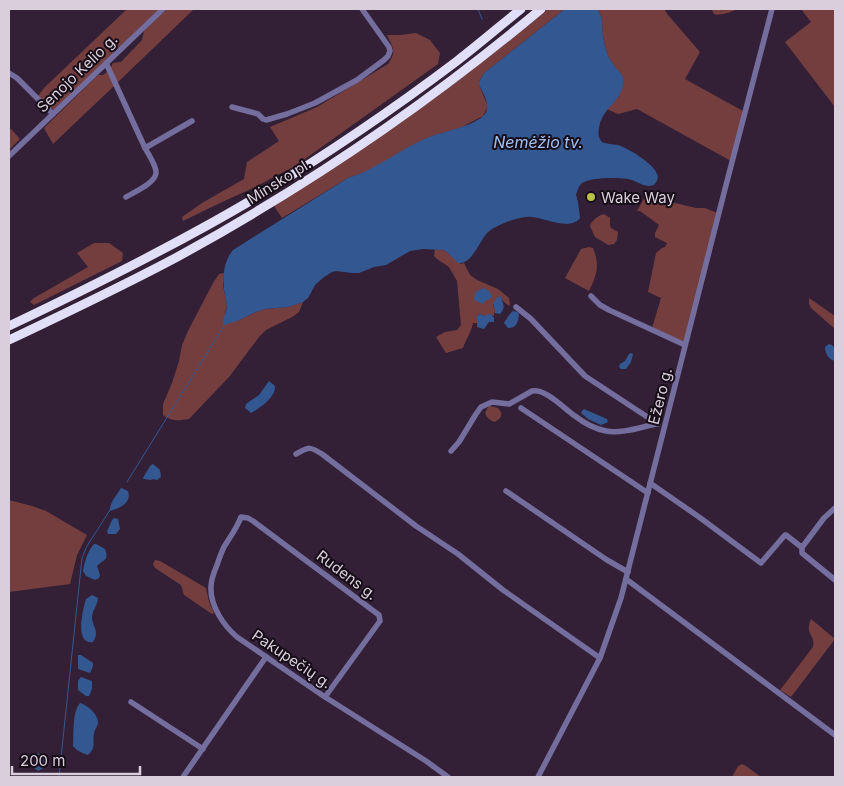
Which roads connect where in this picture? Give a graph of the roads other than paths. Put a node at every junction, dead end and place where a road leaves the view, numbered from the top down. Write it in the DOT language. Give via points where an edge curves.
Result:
graph roads {
  1 [pos="163,9"];
  2 [pos="362,9"];
  3 [pos="521,9"];
  4 [pos="541,9"];
  5 [pos="772,9"];
  6 [pos="106,63"];
  7 [pos="9,73"];
  8 [pos="232,107"];
  9 [pos="53,114"];
  10 [pos="192,121"];
  11 [pos="145,148"];
  12 [pos="9,156"];
  13 [pos="126,197"];
  14 [pos="591,296"];
  15 [pos="516,308"];
  16 [pos="9,326"];
  17 [pos="9,340"];
  18 [pos="685,345"];
  19 [pos="516,401"];
  20 [pos="509,404"];
  21 [pos="520,408"];
  22 [pos="656,424"];
  23 [pos="665,426"];
  24 [pos="451,451"];
  25 [pos="296,454"];
  26 [pos="650,483"];
  27 [pos="506,491"];
  28 [pos="648,493"];
  29 [pos="835,508"];
  30 [pos="243,518"];
  31 [pos="802,546"];
  32 [pos="627,575"];
  33 [pos="835,580"];
  34 [pos="266,657"];
  35 [pos="600,658"];
  36 [pos="326,696"];
  37 [pos="131,702"];
  38 [pos="835,735"];
  39 [pos="202,750"];
  40 [pos="183,777"];
  41 [pos="448,777"];
  42 [pos="538,777"];
  1 -- 6 [label="street, Senojo Kelio g."];
  2 -- 8 [label="street" via="389,47 388,56 378,65 315,103 266,120 258,114"];
  3 -- 16 [label="highway, Minsko pl." via="457,61 274,186 149,257"];
  4 -- 17 [label="highway, Minsko pl." via="422,102 281,196 178,256"];
  5 -- 18 [label="street, Ežero g."];
  6 -- 9 [label="street, Senojo Kelio g."];
  6 -- 11 [label="street"];
  7 -- 9 [label="street"];
  9 -- 12 [label="street, Senojo Kelio g."];
  10 -- 11 [label="street"];
  11 -- 13 [label="street" via="156,175 151,183"];
  14 -- 18 [label="street" via="616,314"];
  15 -- 22 [label="street" via="531,319 585,376"];
  18 -- 23 [label="street, Ežero g."];
  19 -- 20 [label="street"];
  19 -- 21 [label="street"];
  19 -- 22 [label="street" via="532,392 539,392 579,419 606,431"];
  20 -- 21 [label="street"];
  20 -- 24 [label="street" via="492,402 481,407"];
  21 -- 28 [label="street"];
  22 -- 23 [label="street"];
  23 -- 26 [label="street, Ežero g."];
  25 -- 35 [label="street" via="312,448 322,454 503,590"];
  26 -- 28 [label="street, Ežero g."];
  26 -- 31 [label="street" via="761,563 785,535"];
  27 -- 32 [label="street"];
  28 -- 32 [label="street, Ežero g."];
  29 -- 31 [label="street"];
  30 -- 34 [label="street, Pakupečių g." via="221,555 211,586 212,598 229,630"];
  30 -- 36 [label="street, Rudens g." via="253,521 380,615 380,621"];
  31 -- 33 [label="street" via="802,553"];
  32 -- 35 [label="street, Ežero g."];
  32 -- 38 [label="street"];
  34 -- 36 [label="street, Pakupečių g."];
  34 -- 39 [label="street"];
  35 -- 42 [label="street, Ežero g."];
  36 -- 41 [label="street, Pakupečių g."];
  37 -- 39 [label="street"];
  39 -- 40 [label="street"];
}
